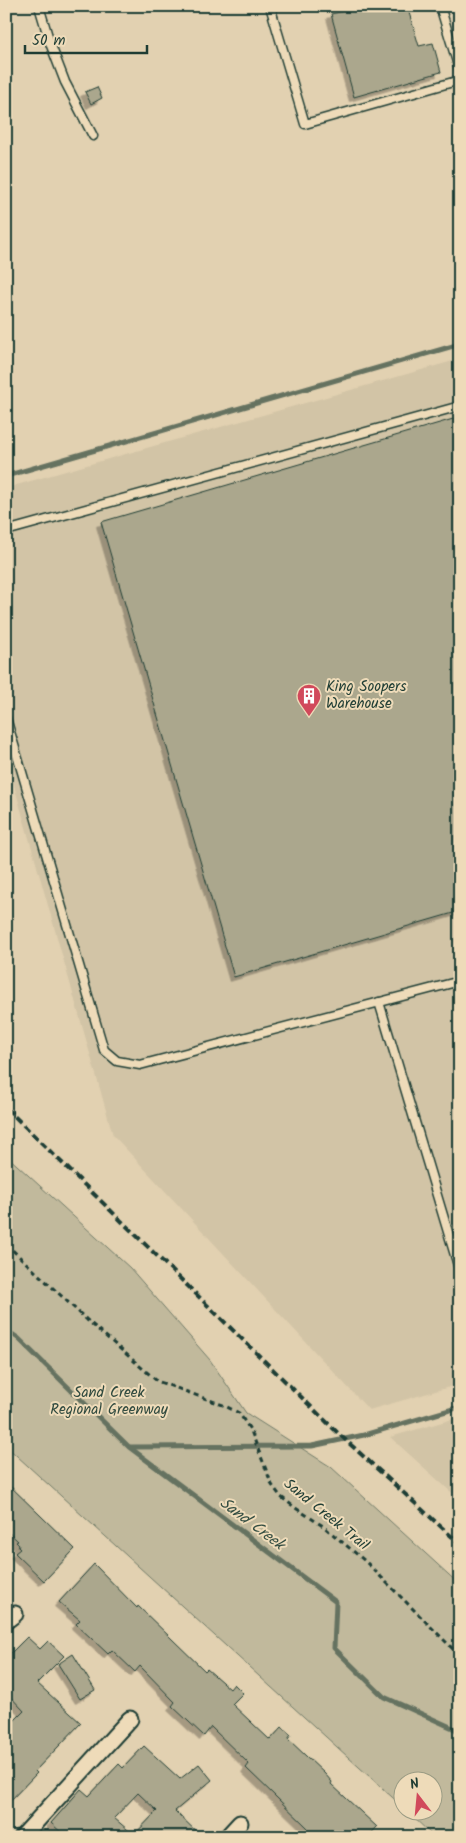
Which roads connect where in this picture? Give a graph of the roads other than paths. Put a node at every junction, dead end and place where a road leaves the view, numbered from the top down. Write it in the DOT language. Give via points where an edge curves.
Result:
graph roads {
  1 [pos="39,6"];
  2 [pos="270,6"];
  3 [pos="440,6"];
  4 [pos="460,72"];
  5 [pos="460,80"];
  6 [pos="93,136"];
  7 [pos="460,406"];
  8 [pos="6,531"];
  9 [pos="6,718"];
  10 [pos="460,981"];
  11 [pos="379,1002"];
  12 [pos="460,1272"];
  13 [pos="130,1719"];
  14 [pos="240,1823"];
  15 [pos="22,1837"];
  16 [pos="227,1837"];
  1 -- 6 [label="lane" via="65,82"];
  2 -- 5 [label="lane" via="305,124"];
  3 -- 4 [label="lane"];
  7 -- 8 [label="lane"];
  9 -- 11 [label="lane" via="104,1050 117,1061 140,1065"];
  10 -- 11 [label="lane"];
  11 -- 12 [label="lane"];
  13 -- 15 [label="street"];
  14 -- 16 [label="street"];
}
